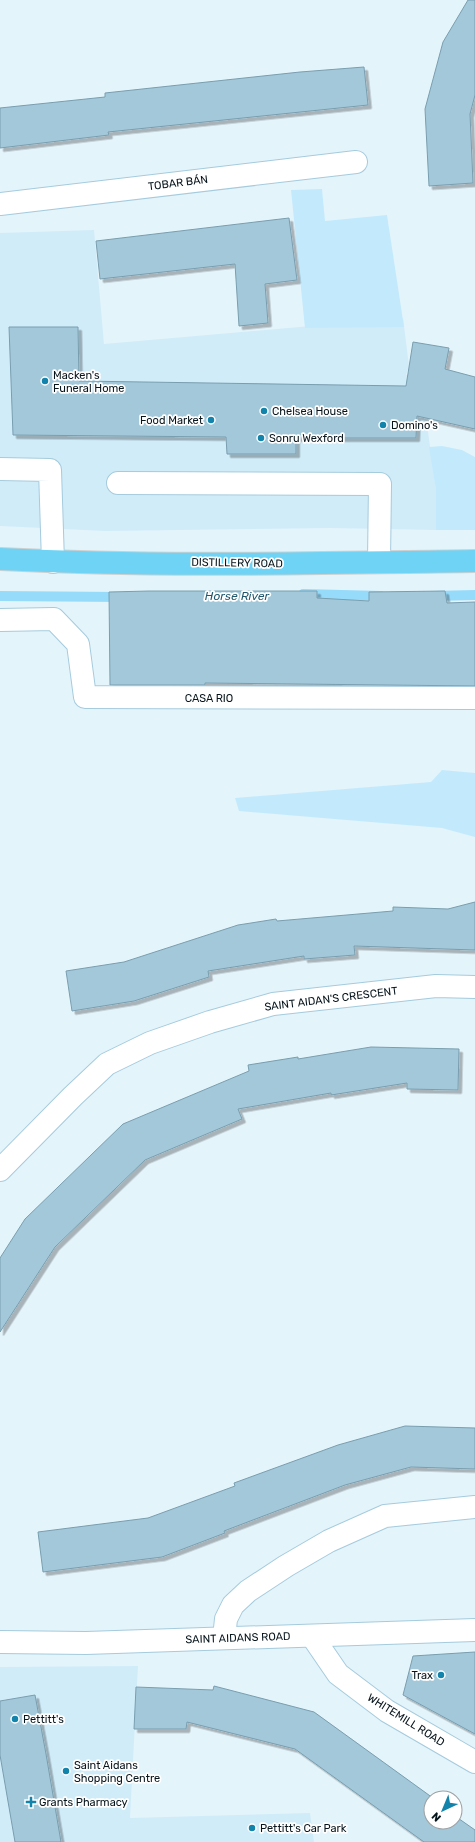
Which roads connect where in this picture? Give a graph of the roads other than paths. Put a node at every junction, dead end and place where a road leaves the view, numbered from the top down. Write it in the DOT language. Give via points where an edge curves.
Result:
graph roads {
  1 [pos="356,162"];
  2 [pos="0,204"];
  3 [pos="0,469"];
  4 [pos="118,483"];
  5 [pos="0,559"];
  6 [pos="475,561"];
  7 [pos="53,562"];
  8 [pos="379,562"];
  9 [pos="0,620"];
  10 [pos="475,698"];
  11 [pos="475,987"];
  12 [pos="0,1170"];
  13 [pos="475,1507"];
  14 [pos="475,1630"];
  15 [pos="312,1636"];
  16 [pos="224,1638"];
  17 [pos="0,1642"];
  18 [pos="475,1762"];
  1 -- 2 [label="street, TOBAR BÁN"];
  3 -- 7 [label="street" via="50,470"];
  4 -- 8 [label="street" via="380,484"];
  5 -- 7 [label="main road, DISTILLERY ROAD"];
  6 -- 8 [label="main road, DISTILLERY ROAD"];
  7 -- 8 [label="main road, DISTILLERY ROAD"];
  9 -- 10 [label="street, CASA RIO" via="54,619 78,644 85,697"];
  11 -- 12 [label="street, SAINT AIDAN'S CRESCENT" via="436,986 273,1004 150,1043 107,1064"];
  13 -- 16 [label="street" via="385,1516 329,1541 248,1591 233,1605 226,1620"];
  14 -- 15 [label="street, SAINT AIDANS ROAD"];
  15 -- 16 [label="street, SAINT AIDANS ROAD"];
  15 -- 18 [label="street, WHITEMILL ROAD" via="338,1674 387,1711"];
  16 -- 17 [label="street, SAINT AIDANS ROAD" via="86,1643"];
}
